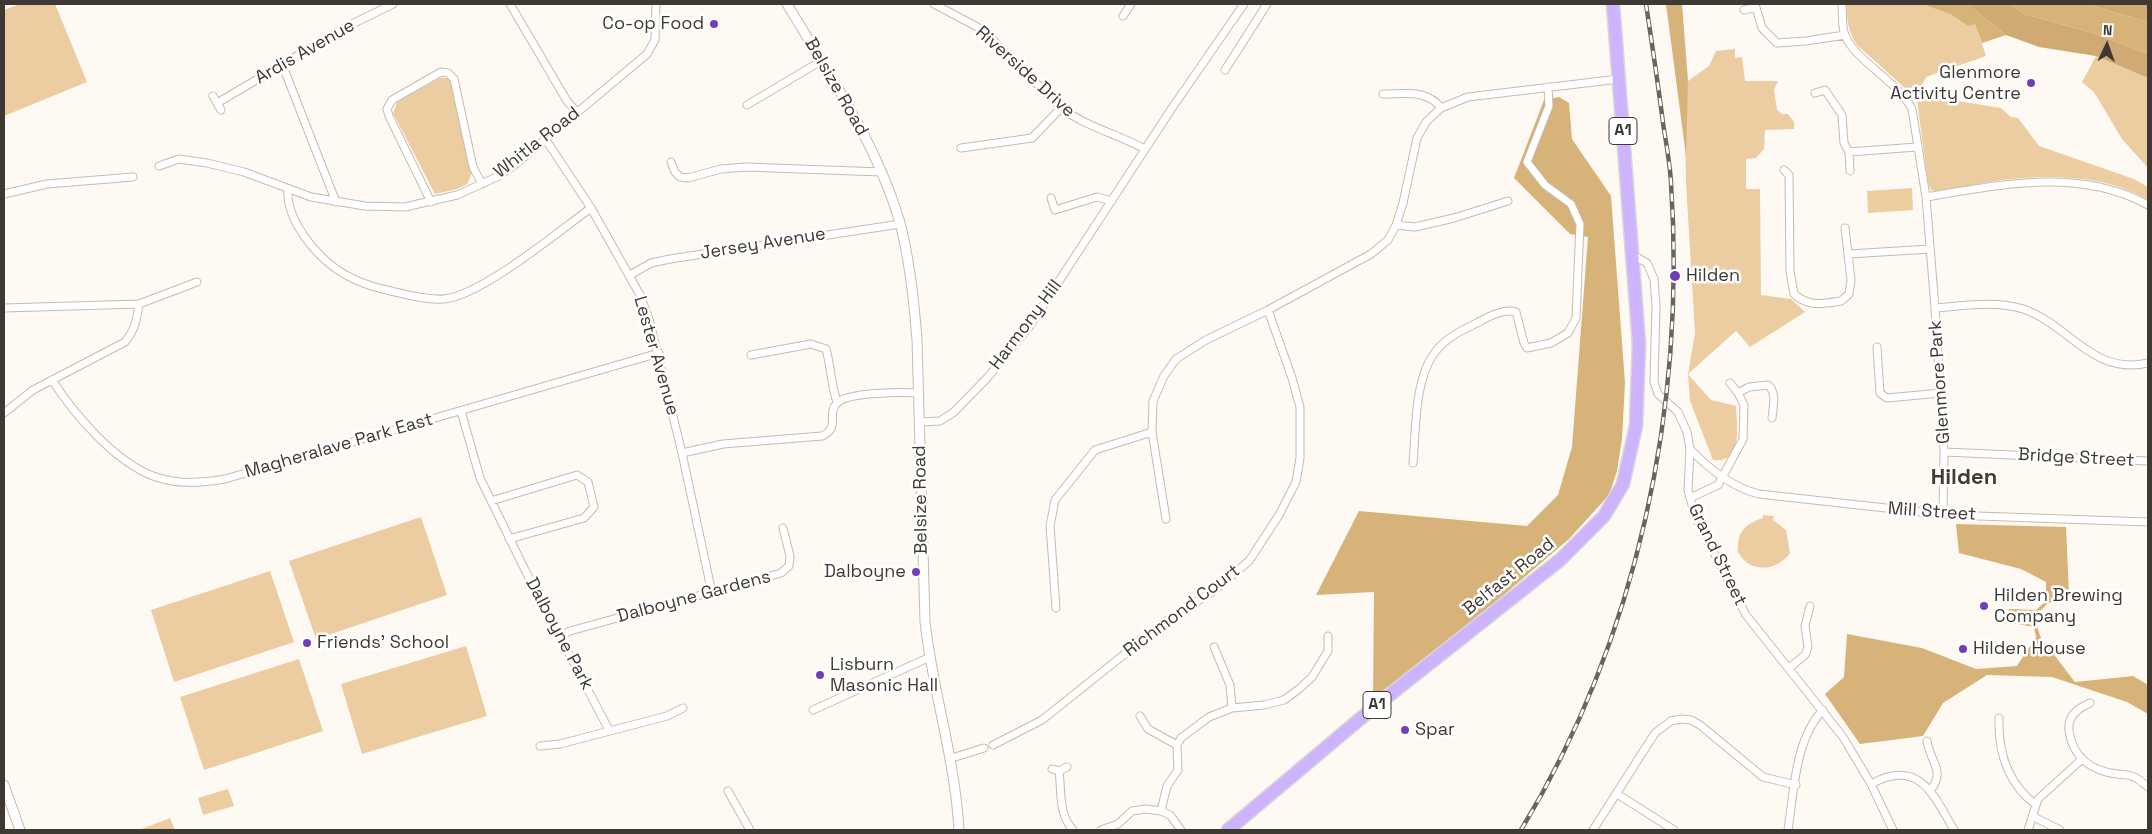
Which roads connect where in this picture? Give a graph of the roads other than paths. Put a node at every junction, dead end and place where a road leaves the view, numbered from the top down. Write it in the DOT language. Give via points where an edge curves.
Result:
graph roads {
  1 [pos="393,4"];
  2 [pos="510,4"];
  3 [pos="656,4"];
  4 [pos="787,4"];
  5 [pos="934,4"];
  6 [pos="1131,4"];
  7 [pos="1244,4"];
  8 [pos="1267,4"];
  9 [pos="1613,4"];
  10 [pos="1842,4"];
  11 [pos="1755,6"];
  12 [pos="1744,10"];
  13 [pos="1123,16"];
  14 [pos="1845,35"];
  15 [pos="821,61"];
  16 [pos="282,64"];
  17 [pos="1225,70"];
  18 [pos="1619,79"];
  19 [pos="1548,86"];
  20 [pos="1815,93"];
  21 [pos="1383,94"];
  22 [pos="213,96"];
  23 [pos="747,105"];
  24 [pos="1061,108"];
  25 [pos="1441,108"];
  26 [pos="577,112"];
  27 [pos="546,140"];
  28 [pos="1917,147"];
  29 [pos="961,148"];
  30 [pos="1145,149"];
  31 [pos="1849,152"];
  32 [pos="670,162"];
  33 [pos="159,166"];
  34 [pos="1784,170"];
  35 [pos="881,172"];
  36 [pos="1850,172"];
  37 [pos="133,177"];
  38 [pos="482,184"];
  39 [pos="288,190"];
  40 [pos="4,194"];
  41 [pos="1926,197"];
  42 [pos="1051,198"];
  43 [pos="1112,201"];
  44 [pos="336,202"];
  45 [pos="432,202"];
  46 [pos="1508,202"];
  47 [pos="2148,205"];
  48 [pos="591,208"];
  49 [pos="900,224"];
  50 [pos="1396,225"];
  51 [pos="1845,228"];
  52 [pos="1930,249"];
  53 [pos="1848,254"];
  54 [pos="1632,258"];
  55 [pos="630,275"];
  56 [pos="197,282"];
  57 [pos="139,304"];
  58 [pos="4,308"];
  59 [pos="1935,308"];
  60 [pos="1268,310"];
  61 [pos="1877,347"];
  62 [pos="659,353"];
  63 [pos="751,354"];
  64 [pos="2148,363"];
  65 [pos="52,380"];
  66 [pos="1730,383"];
  67 [pos="919,393"];
  68 [pos="1738,393"];
  69 [pos="1941,393"];
  70 [pos="837,402"];
  71 [pos="461,411"];
  72 [pos="4,413"];
  73 [pos="1772,418"];
  74 [pos="919,422"];
  75 [pos="1152,432"];
  76 [pos="1690,449"];
  77 [pos="1944,452"];
  78 [pos="682,453"];
  79 [pos="2148,462"];
  80 [pos="1414,463"];
  81 [pos="1721,477"];
  82 [pos="1690,498"];
  83 [pos="491,501"];
  84 [pos="1943,514"];
  85 [pos="1166,518"];
  86 [pos="2148,522"];
  87 [pos="783,528"];
  88 [pos="509,539"];
  89 [pos="712,593"];
  90 [pos="1810,606"];
  91 [pos="1056,608"];
  92 [pos="1328,636"];
  93 [pos="560,637"];
  94 [pos="1214,647"];
  95 [pos="930,657"];
  96 [pos="1789,668"];
  97 [pos="2090,703"];
  98 [pos="683,708"];
  99 [pos="1232,708"];
  100 [pos="813,710"];
  101 [pos="1823,710"];
  102 [pos="1140,716"];
  103 [pos="1999,718"];
  104 [pos="609,730"];
  105 [pos="1927,741"];
  106 [pos="993,745"];
  107 [pos="1177,745"];
  108 [pos="540,746"];
  109 [pos="984,748"];
  110 [pos="952,758"];
  111 [pos="2081,760"];
  112 [pos="1067,767"];
  113 [pos="1871,784"];
  114 [pos="4,785"];
  115 [pos="1796,785"];
  116 [pos="2148,787"];
  117 [pos="728,791"];
  118 [pos="1930,791"];
  119 [pos="1617,794"];
  120 [pos="2036,805"];
  121 [pos="1161,810"];
  122 [pos="2032,816"];
  123 [pos="20,830"];
  124 [pos="750,830"];
  125 [pos="958,830"];
  126 [pos="1074,830"];
  127 [pos="1101,830"];
  128 [pos="1181,830"];
  129 [pos="1228,830"];
  130 [pos="1593,830"];
  131 [pos="1674,830"];
  132 [pos="1788,830"];
  133 [pos="1893,830"];
  134 [pos="1954,830"];
  135 [pos="2028,830"];
  136 [pos="2060,830"];
  1 -- 16 [label="street, Ardis Avenue"];
  2 -- 26 [label="street" via="567,101"];
  3 -- 26 [label="street, Whitla Road" via="655,40 647,54"];
  4 -- 15 [label="street, Belsize Road"];
  5 -- 24 [label="street, Riverside Drive" via="984,30"];
  6 -- 13 [label="street"];
  7 -- 30 [label="street, Harmony Hill"];
  8 -- 17 [label="street"];
  9 -- 18 [label="highway, A1"];
  10 -- 14 [label="street"];
  11 -- 12 [label="street"];
  11 -- 14 [label="street" via="1762,28 1777,43"];
  14 -- 28 [label="street, Glenmore Park" via="1855,49 1906,97 1912,109"];
  15 -- 23 [label="street"];
  15 -- 35 [label="street, Belsize Road" via="858,124"];
  16 -- 22 [label="street, Ardis Avenue" via="219,106"];
  16 -- 44 [label="street"];
  18 -- 19 [label="street"];
  18 -- 54 [label="highway, A1"];
  19 -- 25 [label="street" via="1468,97"];
  19 -- 80 [label="street" via="1549,106 1527,162 1545,185 1571,204 1580,224 1576,318 1568,333 1551,343 1527,348 1516,312 1509,310 1458,332 1436,352 1423,378"];
  20 -- 31 [label="street" via="1825,90 1842,114 1844,143"];
  21 -- 25 [label="street" via="1424,94"];
  24 -- 29 [label="street" via="1032,138"];
  24 -- 30 [label="street, Riverside Drive" via="1086,124"];
  25 -- 50 [label="street" via="1426,122 1417,138"];
  26 -- 27 [label="street, Whitla Road"];
  27 -- 38 [label="street, Whitla Road" via="499,176"];
  27 -- 48 [label="street, Lester Avenue"];
  28 -- 31 [label="street"];
  28 -- 41 [label="street, Glenmore Park"];
  30 -- 43 [label="street, Harmony Hill"];
  31 -- 36 [label="street"];
  32 -- 35 [label="street" via="680,177 688,178 746,167"];
  33 -- 39 [label="street, Whitla Road" via="179,159 227,167"];
  34 -- 53 [label="street" via="1789,175 1790,271 1794,294 1809,304 1841,302 1849,294"];
  35 -- 49 [label="street, Belsize Road"];
  37 -- 40 [label="street" via="47,184"];
  38 -- 45 [label="street, Whitla Road"];
  38 -- 45 [label="street" via="474,167 454,78 441,72 392,100 387,109"];
  39 -- 44 [label="street, Whitla Road"];
  39 -- 48 [label="street" via="291,211 306,238 336,270 369,286 433,299 445,299 476,288"];
  41 -- 47 [label="street" via="2048,181 2101,186"];
  41 -- 52 [label="street, Glenmore Park"];
  42 -- 43 [label="street" via="1055,210 1097,197"];
  43 -- 74 [label="street, Harmony Hill" via="1029,327 988,377 947,418"];
  44 -- 45 [label="street, Whitla Road" via="405,208"];
  46 -- 50 [label="street" via="1415,227"];
  48 -- 55 [label="street, Lester Avenue"];
  49 -- 55 [label="street, Jersey Avenue" via="670,259 651,263"];
  49 -- 67 [label="street, Belsize Road" via="914,295"];
  50 -- 60 [label="street" via="1388,240 1371,254"];
  51 -- 53 [label="street"];
  52 -- 53 [label="street"];
  52 -- 59 [label="street, Glenmore Park"];
  54 -- 76 [label="street, Grand Street" via="1647,263 1654,279 1655,387 1658,394 1678,412"];
  54 -- 129 [label="highway, Belfast Road / A1" via="1639,344 1639,403 1623,484 1604,516 1560,560 1373,708"];
  55 -- 62 [label="street, Lester Avenue" via="649,318"];
  56 -- 57 [label="street"];
  57 -- 58 [label="street"];
  57 -- 65 [label="street" via="137,323 126,342"];
  59 -- 64 [label="street" via="1991,304 2023,309 2048,322 2092,355 2121,366"];
  59 -- 69 [label="street, Glenmore Park"];
  60 -- 75 [label="street" via="1206,340 1176,359 1153,401"];
  60 -- 106 [label="street, Richmond Court" via="1300,407 1300,458 1296,482 1279,515 1249,560 1212,592 1166,621 1042,720"];
  61 -- 69 [label="street" via="1882,396"];
  62 -- 71 [label="street, Magheralave Park East"];
  62 -- 78 [label="street, Lester Avenue"];
  63 -- 70 [label="street" via="811,344 826,349"];
  65 -- 71 [label="street, Magheralave Park East" via="95,434 115,452 153,476 188,483 225,479"];
  65 -- 72 [label="street"];
  66 -- 68 [label="street"];
  67 -- 70 [label="street" via="856,396"];
  67 -- 74 [label="street, Belsize Road"];
  68 -- 73 [label="street" via="1749,387 1768,385 1774,394"];
  68 -- 81 [label="street" via="1744,405 1743,439"];
  69 -- 77 [label="street, Glenmore Park"];
  70 -- 78 [label="street" via="833,410 833,426 822,436 723,444"];
  71 -- 83 [label="street, Dalboyne Park" via="480,478"];
  74 -- 95 [label="street, Belsize Road" via="923,596"];
  75 -- 85 [label="street"];
  75 -- 91 [label="street" via="1095,450 1055,500 1050,526"];
  76 -- 81 [label="street, Mill Street"];
  76 -- 82 [label="street, Grand Street"];
  77 -- 79 [label="street, Bridge Street"];
  77 -- 84 [label="street, Glenmore Park"];
  78 -- 89 [label="street, Lester Avenue"];
  81 -- 82 [label="street" via="1718,485"];
  81 -- 84 [label="street, Mill Street" via="1759,494"];
  82 -- 96 [label="street, Grand Street" via="1695,516 1739,602"];
  83 -- 88 [label="street, Dalboyne Park"];
  83 -- 88 [label="street" via="577,475 588,482 594,507 584,518"];
  84 -- 86 [label="street, Mill Street"];
  87 -- 89 [label="street, Dalboyne Gardens" via="790,556 789,566 781,573"];
  88 -- 93 [label="street, Dalboyne Park"];
  89 -- 93 [label="street, Dalboyne Gardens" via="570,631"];
  90 -- 96 [label="street" via="1805,626 1808,647 1805,655"];
  92 -- 99 [label="street" via="1328,651 1299,689 1278,702"];
  93 -- 104 [label="street, Dalboyne Park"];
  94 -- 99 [label="street" via="1230,684"];
  95 -- 100 [label="street"];
  95 -- 110 [label="street, Belsize Road"];
  96 -- 101 [label="street, Grand Street"];
  97 -- 111 [label="street" via="2074,713 2069,726"];
  98 -- 104 [label="street" via="667,716"];
  99 -- 107 [label="street" via="1209,717 1181,738"];
  101 -- 113 [label="street, Grand Street"];
  101 -- 115 [label="street" via="1805,737"];
  102 -- 107 [label="street" via="1148,729"];
  103 -- 120 [label="street" via="2000,740 2009,771 2019,790"];
  104 -- 108 [label="street" via="560,744"];
  105 -- 118 [label="street" via="1938,770 1937,781"];
  107 -- 121 [label="street" via="1178,770 1167,786"];
  109 -- 110 [label="street"];
  110 -- 125 [label="street, Belsize Road"];
  111 -- 116 [label="street" via="2107,772 2136,778"];
  111 -- 120 [label="street" via="2043,794"];
  112 -- 126 [label="street" via="1056,770 1065,821"];
  113 -- 118 [label="street" via="1900,774 1913,777"];
  113 -- 133 [label="street, Grand Street"];
  114 -- 123 [label="street"];
  115 -- 119 [label="street" via="1764,777 1700,725 1681,719 1655,733"];
  115 -- 132 [label="street"];
  117 -- 124 [label="street"];
  118 -- 134 [label="street"];
  119 -- 130 [label="street"];
  119 -- 131 [label="street"];
  120 -- 122 [label="street"];
  121 -- 127 [label="street" via="1132,811 1118,824"];
  121 -- 128 [label="street" via="1170,815"];
  122 -- 135 [label="street"];
  122 -- 136 [label="street"];
}
